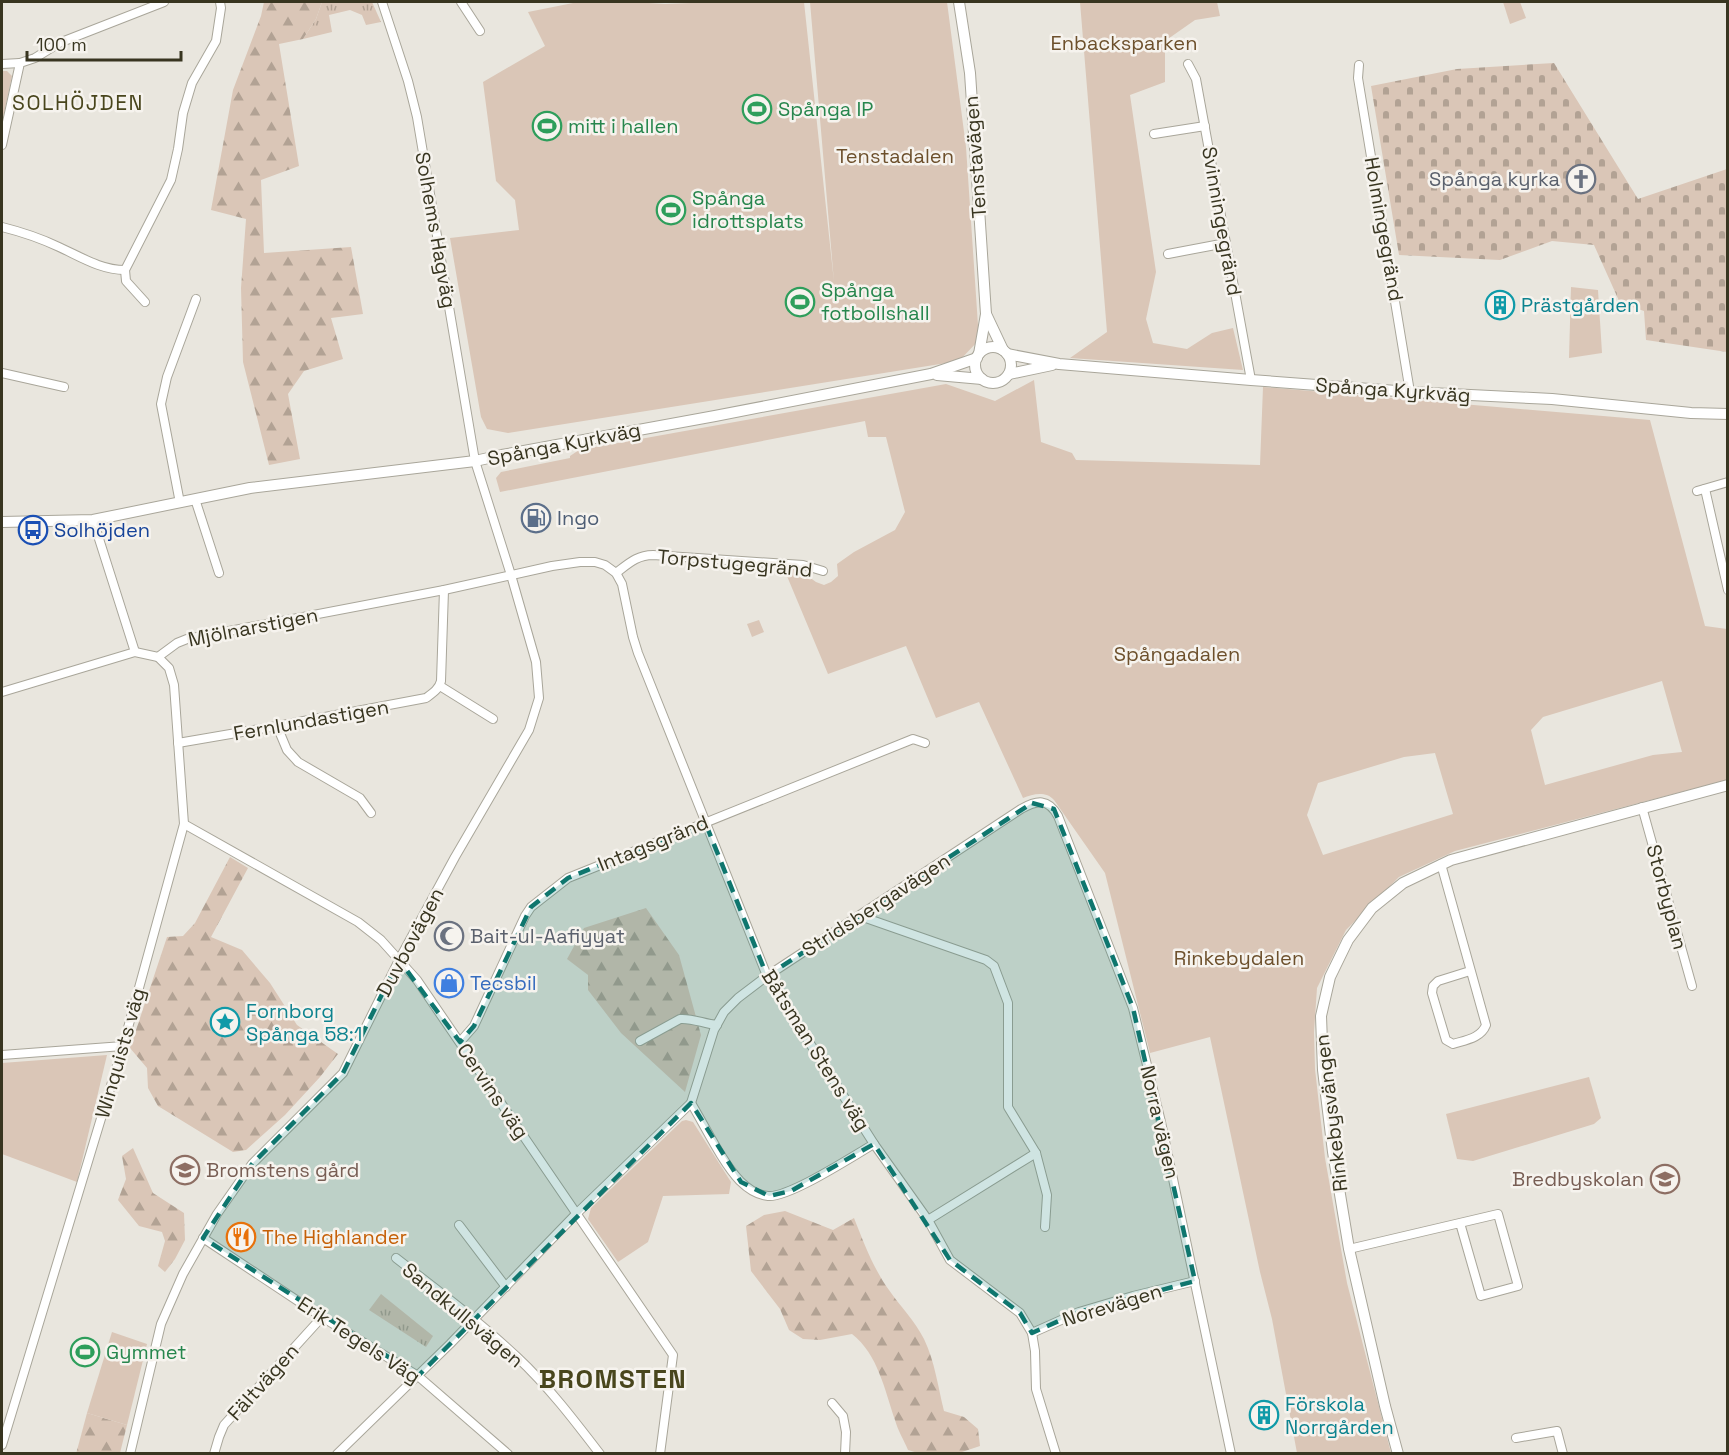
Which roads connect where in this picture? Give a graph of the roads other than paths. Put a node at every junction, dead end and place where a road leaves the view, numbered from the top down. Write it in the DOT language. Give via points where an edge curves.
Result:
graph roads {
  1 [pos="164,2"];
  2 [pos="220,2"];
  3 [pos="382,2"];
  4 [pos="460,2"];
  5 [pos="959,2"];
  6 [pos="480,31"];
  7 [pos="20,63"];
  8 [pos="2,64"];
  9 [pos="1188,64"];
  10 [pos="1359,65"];
  11 [pos="1205,126"];
  12 [pos="1154,134"];
  13 [pos="2,146"];
  14 [pos="2,227"];
  15 [pos="1226,243"];
  16 [pos="1168,254"];
  17 [pos="125,270"];
  18 [pos="196,298"];
  19 [pos="145,303"];
  20 [pos="986,314"];
  21 [pos="1005,352"];
  22 [pos="978,356"];
  23 [pos="1059,364"];
  24 [pos="2,373"];
  25 [pos="931,374"];
  26 [pos="1009,374"];
  27 [pos="982,379"];
  28 [pos="1251,380"];
  29 [pos="64,387"];
  30 [pos="1410,392"];
  31 [pos="1728,414"];
  32 [pos="475,461"];
  33 [pos="1728,482"];
  34 [pos="195,499"];
  35 [pos="180,502"];
  36 [pos="93,520"];
  37 [pos="2,522"];
  38 [pos="823,571"];
  39 [pos="219,573"];
  40 [pos="616,573"];
  41 [pos="512,575"];
  42 [pos="444,590"];
  43 [pos="1728,590"];
  44 [pos="135,652"];
  45 [pos="158,657"];
  46 [pos="440,686"];
  47 [pos="2,692"];
  48 [pos="492,719"];
  49 [pos="277,726"];
  50 [pos="178,743"];
  51 [pos="925,743"];
  52 [pos="1728,784"];
  53 [pos="1048,804"];
  54 [pos="1642,807"];
  55 [pos="371,813"];
  56 [pos="705,822"];
  57 [pos="184,824"];
  58 [pos="1441,864"];
  59 [pos="860,916"];
  60 [pos="399,960"];
  61 [pos="1470,971"];
  62 [pos="767,976"];
  63 [pos="1692,986"];
  64 [pos="717,1025"];
  65 [pos="640,1041"];
  66 [pos="460,1042"];
  67 [pos="123,1046"];
  68 [pos="2,1055"];
  69 [pos="692,1103"];
  70 [pos="874,1144"];
  71 [pos="1036,1153"];
  72 [pos="576,1214"];
  73 [pos="928,1220"];
  74 [pos="1460,1223"];
  75 [pos="459,1225"];
  76 [pos="1045,1227"];
  77 [pos="203,1238"];
  78 [pos="1349,1249"];
  79 [pos="396,1258"];
  80 [pos="1195,1281"];
  81 [pos="506,1287"];
  82 [pos="322,1317"];
  83 [pos="474,1320"];
  84 [pos="1032,1333"];
  85 [pos="418,1376"];
  86 [pos="832,1403"];
  87 [pos="1516,1438"];
  88 [pos="2,1445"];
  89 [pos="130,1454"];
  90 [pos="214,1454"];
  91 [pos="337,1454"];
  92 [pos="508,1454"];
  93 [pos="600,1454"];
  94 [pos="660,1454"];
  95 [pos="845,1454"];
  96 [pos="1056,1454"];
  97 [pos="1231,1454"];
  98 [pos="1398,1454"];
  99 [pos="1563,1454"];
  1 -- 7 [label="street" via="59,43"];
  2 -- 17 [label="street" via="216,41 192,83 171,180"];
  3 -- 32 [label="street, Solhems Hagväg" via="417,117"];
  4 -- 6 [label="street"];
  5 -- 20 [label="street, Tenstavägen" via="970,73"];
  7 -- 8 [label="street"];
  7 -- 13 [label="street"];
  9 -- 11 [label="street, Svinningegränd" via="1196,79"];
  10 -- 30 [label="street, Holmingegränd"];
  11 -- 12 [label="street"];
  11 -- 15 [label="street, Svinningegränd"];
  14 -- 17 [label="street" via="25,233 95,265"];
  15 -- 16 [label="street"];
  15 -- 28 [label="street, Svinningegränd"];
  17 -- 19 [label="street" via="126,281"];
  18 -- 35 [label="street" via="161,404"];
  20 -- 21 [label="street, Tenstavägen"];
  20 -- 22 [label="street, Tenstavägen"];
  21 -- 22 [label="street" via="988,348"];
  21 -- 23 [label="street, Spånga Kyrkväg"];
  21 -- 26 [label="street" via="1011,364"];
  22 -- 25 [label="street, Spånga Kyrkväg"];
  22 -- 27 [label="street" via="975,367"];
  23 -- 26 [label="street, Spånga Kyrkväg"];
  23 -- 28 [label="street, Spånga Kyrkväg"];
  24 -- 29 [label="street"];
  25 -- 27 [label="street, Spånga Kyrkväg"];
  25 -- 32 [label="street, Spånga Kyrkväg"];
  26 -- 27 [label="street" via="996,383"];
  28 -- 30 [label="street, Spånga Kyrkväg"];
  30 -- 31 [label="street, Spånga Kyrkväg"];
  32 -- 34 [label="street, Spånga Kyrkväg"];
  32 -- 41 [label="street, Duvbovägen"];
  33 -- 43 [label="street" via="1701,490"];
  34 -- 35 [label="street, Spånga Kyrkväg"];
  34 -- 39 [label="street"];
  35 -- 36 [label="street, Spånga Kyrkväg"];
  36 -- 37 [label="street, Spånga Kyrkväg"];
  36 -- 44 [label="street"];
  38 -- 40 [label="street, Torpstugegränd" via="803,565 645,555"];
  40 -- 41 [label="street" via="605,565 580,562"];
  40 -- 56 [label="street, Båtsman Stens väg" via="638,653"];
  41 -- 42 [label="street, Mjölnarstigen"];
  41 -- 60 [label="street, Duvbovägen" via="536,662 539,699 528,730"];
  42 -- 45 [label="street, Mjölnarstigen" via="187,639"];
  42 -- 46 [label="street"];
  44 -- 45 [label="street"];
  44 -- 47 [label="street"];
  45 -- 50 [label="street, Winquists väg" via="169,668 174,684"];
  46 -- 48 [label="street"];
  46 -- 49 [label="street, Fernlundastigen" via="426,698"];
  49 -- 50 [label="street, Fernlundastigen"];
  49 -- 55 [label="street" via="286,750 298,762 360,798"];
  50 -- 57 [label="street, Winquists väg"];
  51 -- 56 [label="street, Intagsgränd" via="913,739"];
  52 -- 54 [label="street, Rinkebysvängen"];
  53 -- 59 [label="street, Stridsbergavägen" via="1032,803 1021,809"];
  53 -- 80 [label="street, Norra vägen" via="1058,816 1133,1008"];
  54 -- 58 [label="street, Rinkebysvängen"];
  54 -- 63 [label="street, Storbyplan"];
  56 -- 62 [label="street, Båtsman Stens väg"];
  56 -- 66 [label="street, Intagsgränd" via="568,878 531,907 474,1026"];
  57 -- 60 [label="street, Cervins väg" via="358,921"];
  57 -- 67 [label="street, Winquists väg"];
  58 -- 61 [label="street"];
  58 -- 78 [label="street, Rinkebysvängen" via="1403,883 1372,908 1348,940 1330,977 1321,1016 1323,1070"];
  59 -- 62 [label="street, Stridsbergavägen"];
  59 -- 71 [label="street" via="994,966 1008,1003 1008,1107"];
  60 -- 66 [label="street, Cervins väg"];
  60 -- 77 [label="street, Duvbovägen" via="343,1073 252,1164"];
  61 -- 61 [label="street" via="1486,1025 1478,1036 1454,1044 1446,1040 1433,986"];
  62 -- 64 [label="street, Stridsbergavägen" via="723,1012"];
  62 -- 70 [label="street, Båtsman Stens väg"];
  64 -- 65 [label="street" via="680,1019"];
  64 -- 69 [label="street, Stridsbergavägen"];
  66 -- 72 [label="street, Cervins väg"];
  67 -- 68 [label="street"];
  67 -- 88 [label="street, Winquists väg"];
  69 -- 70 [label="street" via="730,1169 755,1192 769,1196 791,1191"];
  69 -- 72 [label="street, Stridsbergavägen"];
  70 -- 73 [label="street, Båtsman Stens väg"];
  71 -- 73 [label="street"];
  71 -- 76 [label="street" via="1047,1195"];
  72 -- 81 [label="street, Stridsbergavägen"];
  72 -- 94 [label="street, Cervins väg" via="673,1355"];
  73 -- 84 [label="street, Båtsman Stens väg" via="950,1260 1020,1313"];
  74 -- 74 [label="street" via="1498,1214 1518,1286 1480,1296"];
  74 -- 78 [label="street"];
  75 -- 81 [label="street"];
  77 -- 82 [label="street, Erik Tegels Väg"];
  77 -- 89 [label="street, Duvbovägen" via="161,1324"];
  78 -- 98 [label="street, Rinkebysvängen"];
  79 -- 83 [label="street, Sandkullsvägen"];
  80 -- 84 [label="street, Norevägen" via="1079,1312"];
  80 -- 97 [label="street, Norra vägen"];
  81 -- 83 [label="street, Stridsbergavägen"];
  82 -- 85 [label="street, Erik Tegels Väg"];
  82 -- 90 [label="street, Fältvägen" via="224,1425"];
  83 -- 85 [label="street, Stridsbergavägen"];
  83 -- 93 [label="street, Sandkullsvägen" via="518,1357"];
  84 -- 96 [label="street, Båtsman Stens väg" via="1036,1389"];
  85 -- 91 [label="street, Stridsbergavägen"];
  85 -- 92 [label="street, Erik Tegels Väg"];
  86 -- 95 [label="street" via="843,1416"];
  87 -- 99 [label="street" via="1557,1431"];
}
